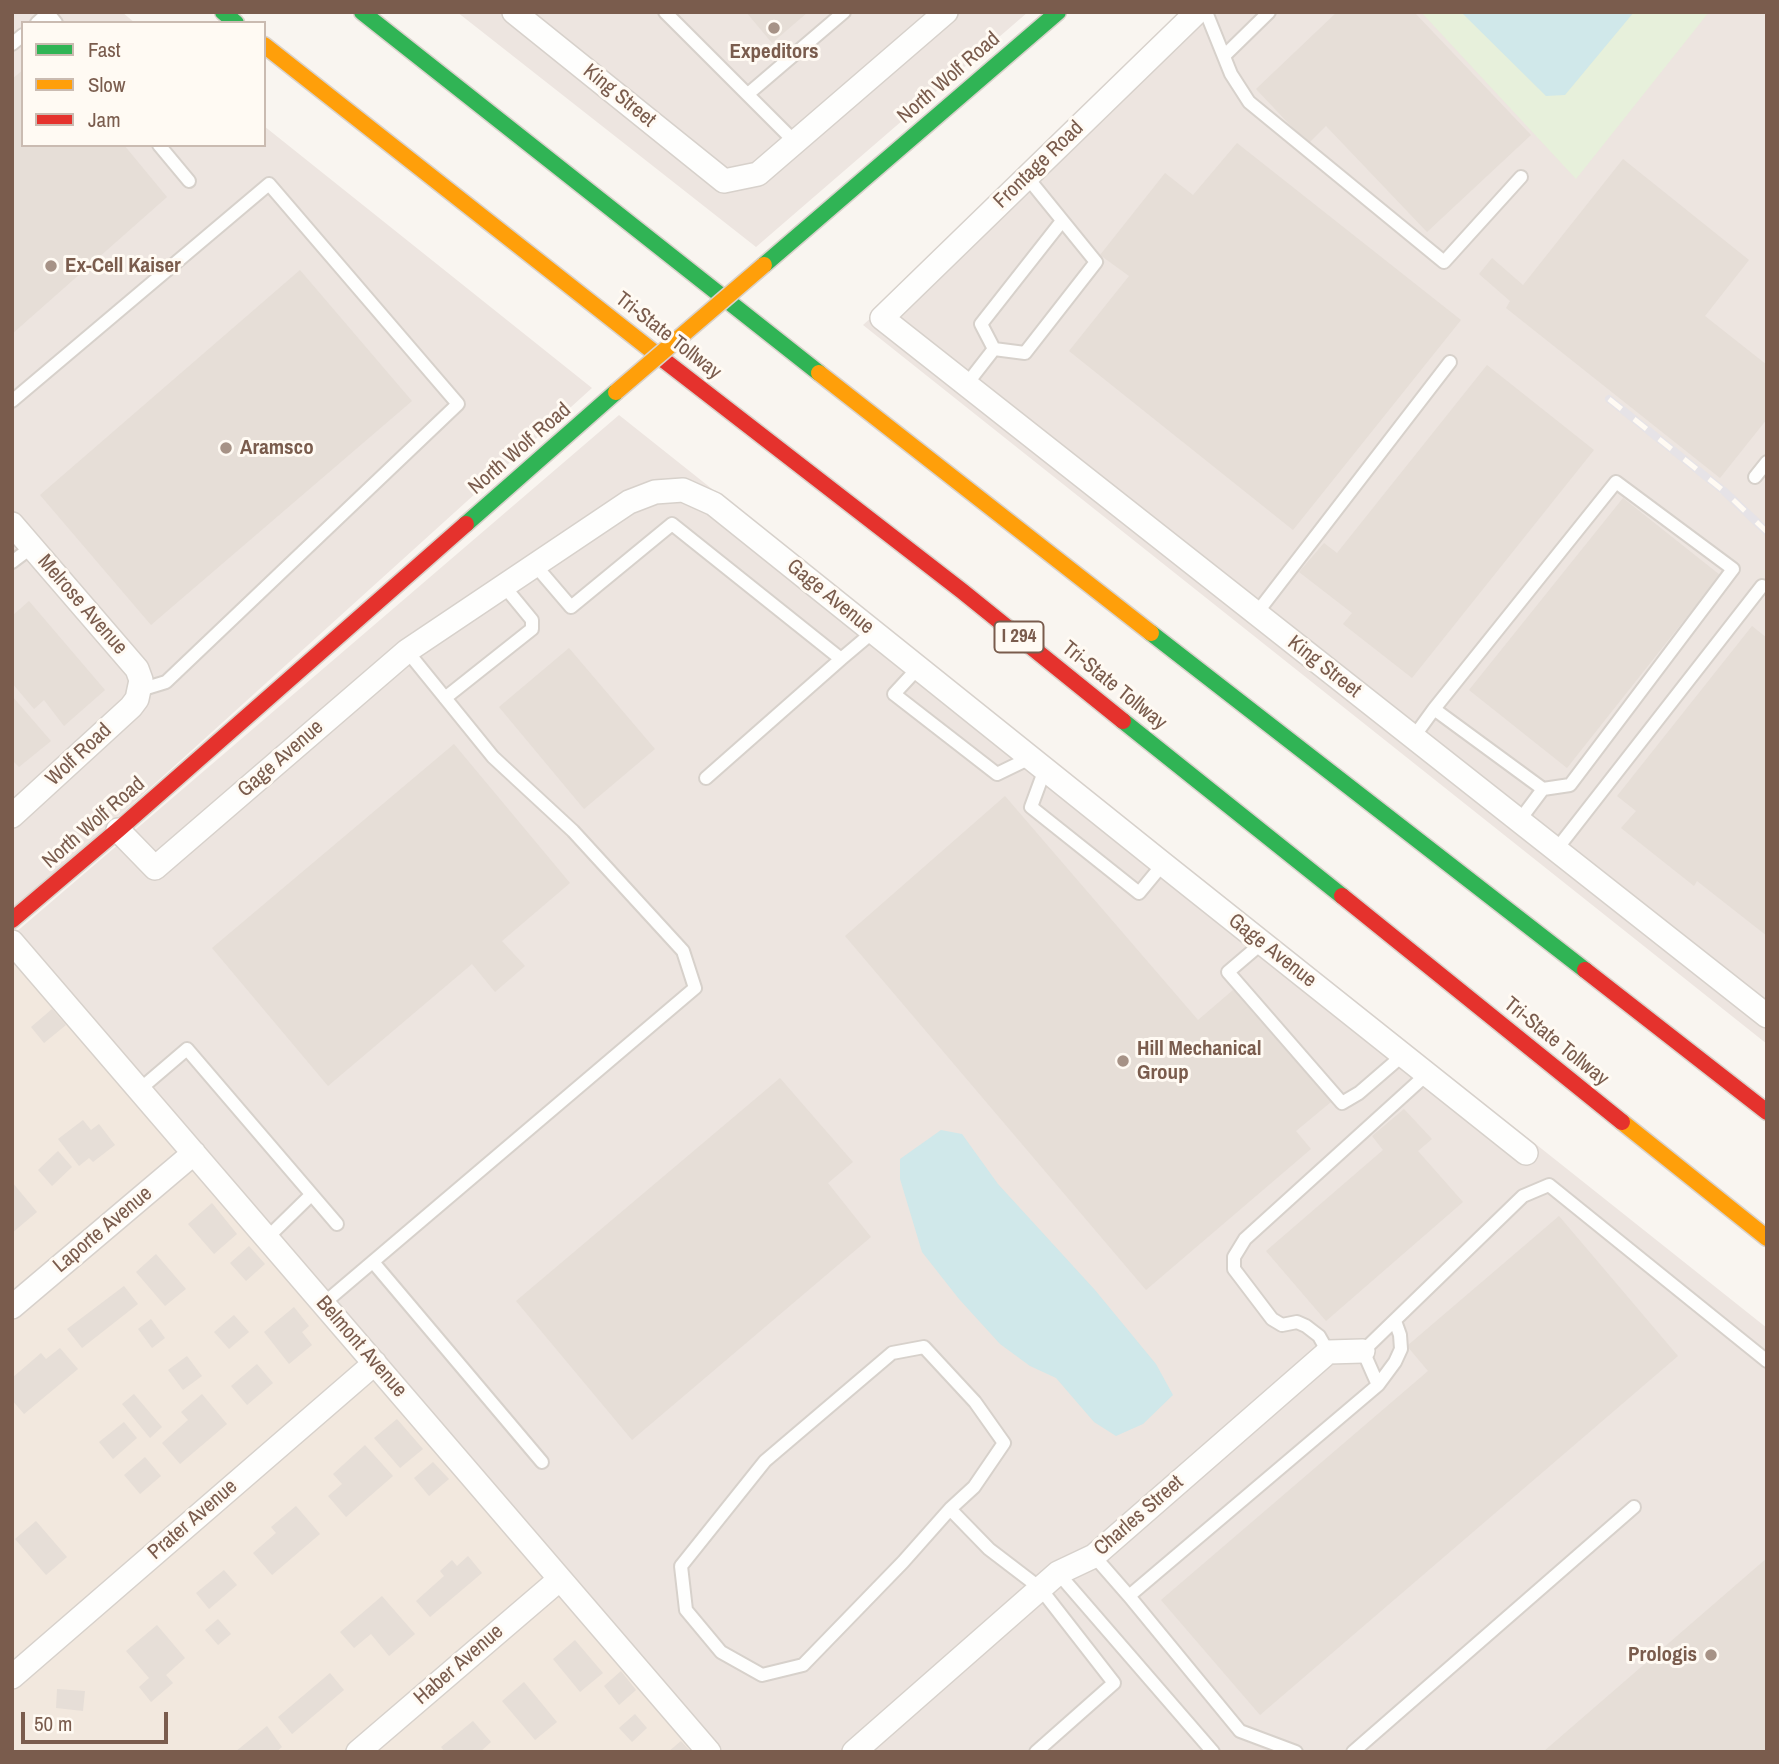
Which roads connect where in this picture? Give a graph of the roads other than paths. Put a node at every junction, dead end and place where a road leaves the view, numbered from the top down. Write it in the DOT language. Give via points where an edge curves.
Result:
graph roads {
  1 [pos="362,12"];
  2 [pos="514,12"];
  3 [pos="666,12"];
  4 [pos="844,12"];
  5 [pos="946,12"];
  6 [pos="1058,12"];
  7 [pos="1197,12"];
  8 [pos="1206,12"];
  9 [pos="1269,12"];
  10 [pos="39,21"];
  11 [pos="54,21"];
  12 [pos="266,47"];
  13 [pos="1224,56"];
  14 [pos="748,94"];
  15 [pos="796,142"];
  16 [pos="161,147"];
  17 [pos="1027,177"];
  18 [pos="1521,177"];
  19 [pos="189,181"];
  20 [pos="1062,221"];
  21 [pos="881,318"];
  22 [pos="994,349"];
  23 [pos="1450,362"];
  24 [pos="966,385"];
  25 [pos="12,401"];
  26 [pos="1767,463"];
  27 [pos="1755,477"];
  28 [pos="12,524"];
  29 [pos="32,547"];
  30 [pos="12,562"];
  31 [pos="535,565"];
  32 [pos="504,586"];
  33 [pos="1762,586"];
  34 [pos="1256,614"];
  35 [pos="873,632"];
  36 [pos="407,651"];
  37 [pos="841,659"];
  38 [pos="918,668"];
  39 [pos="140,690"];
  40 [pos="445,698"];
  41 [pos="1434,709"];
  42 [pos="1413,738"];
  43 [pos="1037,763"];
  44 [pos="706,778"];
  45 [pos="1543,789"];
  46 [pos="12,816"];
  47 [pos="1519,821"];
  48 [pos="118,830"];
  49 [pos="1556,850"];
  50 [pos="1163,864"];
  51 [pos="12,920"];
  52 [pos="12,942"];
  53 [pos="1262,943"];
  54 [pos="1767,1016"];
  55 [pos="1403,1055"];
  56 [pos="1427,1074"];
  57 [pos="139,1090"];
  58 [pos="1767,1112"];
  59 [pos="194,1153"];
  60 [pos="1526,1153"];
  61 [pos="311,1195"];
  62 [pos="337,1224"];
  63 [pos="267,1238"];
  64 [pos="1767,1238"];
  65 [pos="373,1262"];
  66 [pos="323,1304"];
  67 [pos="12,1307"];
  68 [pos="1395,1321"];
  69 [pos="1363,1351"];
  70 [pos="1328,1352"];
  71 [pos="1767,1361"];
  72 [pos="375,1363"];
  73 [pos="1378,1385"];
  74 [pos="542,1462"];
  75 [pos="1634,1507"];
  76 [pos="950,1509"];
  77 [pos="1094,1556"];
  78 [pos="1058,1573"];
  79 [pos="560,1579"];
  80 [pos="1040,1588"];
  81 [pos="1129,1596"];
  82 [pos="12,1677"];
  83 [pos="358,1752"];
  84 [pos="709,1752"];
  85 [pos="854,1752"];
  86 [pos="1036,1752"];
  87 [pos="1213,1752"];
  88 [pos="1296,1752"];
  89 [pos="1353,1752"];
  1 -- 58 [label="main road" via="673,260"];
  2 -- 15 [label="street, King Street" via="724,181 758,174"];
  3 -- 14 [label="lane"];
  4 -- 14 [label="lane"];
  5 -- 15 [label="street"];
  6 -- 48 [label="main road, North Wolf Road, bridge"];
  7 -- 17 [label="street, Frontage Road"];
  8 -- 13 [label="lane"];
  9 -- 13 [label="lane"];
  10 -- 11 [label="lane" via="48,13"];
  12 -- 64 [label="main road, Tri-State Tollway / I 294" via="962,591"];
  13 -- 18 [label="lane" via="1249,102 1444,262"];
  14 -- 15 [label="lane"];
  16 -- 19 [label="lane"];
  17 -- 20 [label="lane"];
  17 -- 21 [label="street, Frontage Road"];
  20 -- 22 [label="lane" via="981,324"];
  20 -- 22 [label="lane" via="1096,262 1025,353"];
  21 -- 24 [label="street, King Street"];
  22 -- 24 [label="lane"];
  23 -- 34 [label="lane"];
  24 -- 34 [label="street, King Street"];
  25 -- 39 [label="lane" via="269,184 458,404 166,682"];
  26 -- 27 [label="lane"];
  28 -- 29 [label="street, Melrose Avenue"];
  29 -- 30 [label="lane"];
  29 -- 39 [label="street, Melrose Avenue" via="137,669"];
  31 -- 32 [label="street, Gage Avenue"];
  31 -- 35 [label="street, Gage Avenue" via="629,502 655,492 683,490 714,504"];
  31 -- 37 [label="lane" via="571,607 673,524"];
  32 -- 36 [label="street, Gage Avenue"];
  32 -- 40 [label="lane" via="532,621 532,629"];
  33 -- 49 [label="lane"];
  34 -- 42 [label="street, King Street"];
  35 -- 37 [label="lane"];
  35 -- 38 [label="street, Gage Avenue"];
  36 -- 40 [label="lane"];
  36 -- 48 [label="street, Gage Avenue" via="155,868"];
  37 -- 44 [label="lane"];
  38 -- 43 [label="street, Gage Avenue"];
  38 -- 43 [label="lane" via="894,694 997,774"];
  39 -- 46 [label="street, Wolf Road" via="131,706"];
  40 -- 65 [label="lane" via="493,757 573,831 684,951 695,988"];
  41 -- 42 [label="lane"];
  41 -- 45 [label="lane"];
  41 -- 45 [label="lane" via="1616,482 1733,569 1570,785"];
  42 -- 47 [label="street, King Street"];
  43 -- 50 [label="street, Gage Avenue"];
  43 -- 50 [label="lane" via="1031,807 1139,893"];
  45 -- 47 [label="lane"];
  47 -- 49 [label="street, King Street"];
  48 -- 51 [label="main road, North Wolf Road"];
  49 -- 54 [label="street, King Street"];
  50 -- 53 [label="street, Gage Avenue"];
  52 -- 57 [label="street, Belmont Avenue"];
  53 -- 55 [label="street, Gage Avenue"];
  53 -- 55 [label="lane" via="1228,972 1342,1103"];
  55 -- 56 [label="street, Gage Avenue"];
  56 -- 60 [label="street, Gage Avenue"];
  56 -- 70 [label="lane" via="1245,1239 1234,1257 1234,1269 1272,1319 1282,1325 1297,1322 1306,1326"];
  57 -- 59 [label="street, Belmont Avenue"];
  57 -- 61 [label="lane" via="187,1049"];
  59 -- 63 [label="street, Belmont Avenue"];
  59 -- 67 [label="street, Laporte Avenue"];
  61 -- 62 [label="lane"];
  61 -- 63 [label="lane"];
  63 -- 66 [label="street, Belmont Avenue"];
  65 -- 66 [label="lane"];
  65 -- 74 [label="lane"];
  66 -- 72 [label="street, Belmont Avenue"];
  68 -- 69 [label="lane"];
  68 -- 71 [label="lane" via="1523,1196 1549,1185"];
  68 -- 73 [label="lane" via="1401,1349"];
  69 -- 70 [label="street"];
  69 -- 73 [label="lane"];
  70 -- 77 [label="street, Charles Street"];
  72 -- 79 [label="street, Belmont Avenue"];
  72 -- 82 [label="street, Prater Avenue"];
  73 -- 81 [label="lane"];
  75 -- 89 [label="lane"];
  76 -- 76 [label="lane" via="803,1664 762,1675 721,1652 686,1610 681,1566 765,1461 892,1353 924,1347 975,1402 1004,1443 974,1487"];
  76 -- 80 [label="lane" via="989,1549"];
  77 -- 78 [label="street, Charles Street"];
  77 -- 81 [label="lane"];
  78 -- 80 [label="street, Charles Street"];
  78 -- 87 [label="lane"];
  79 -- 83 [label="street, Haber Avenue"];
  79 -- 84 [label="street, Belmont Avenue"];
  80 -- 85 [label="street, Charles Street"];
  80 -- 86 [label="lane" via="1114,1683"];
  81 -- 88 [label="lane" via="1240,1731"];
}
